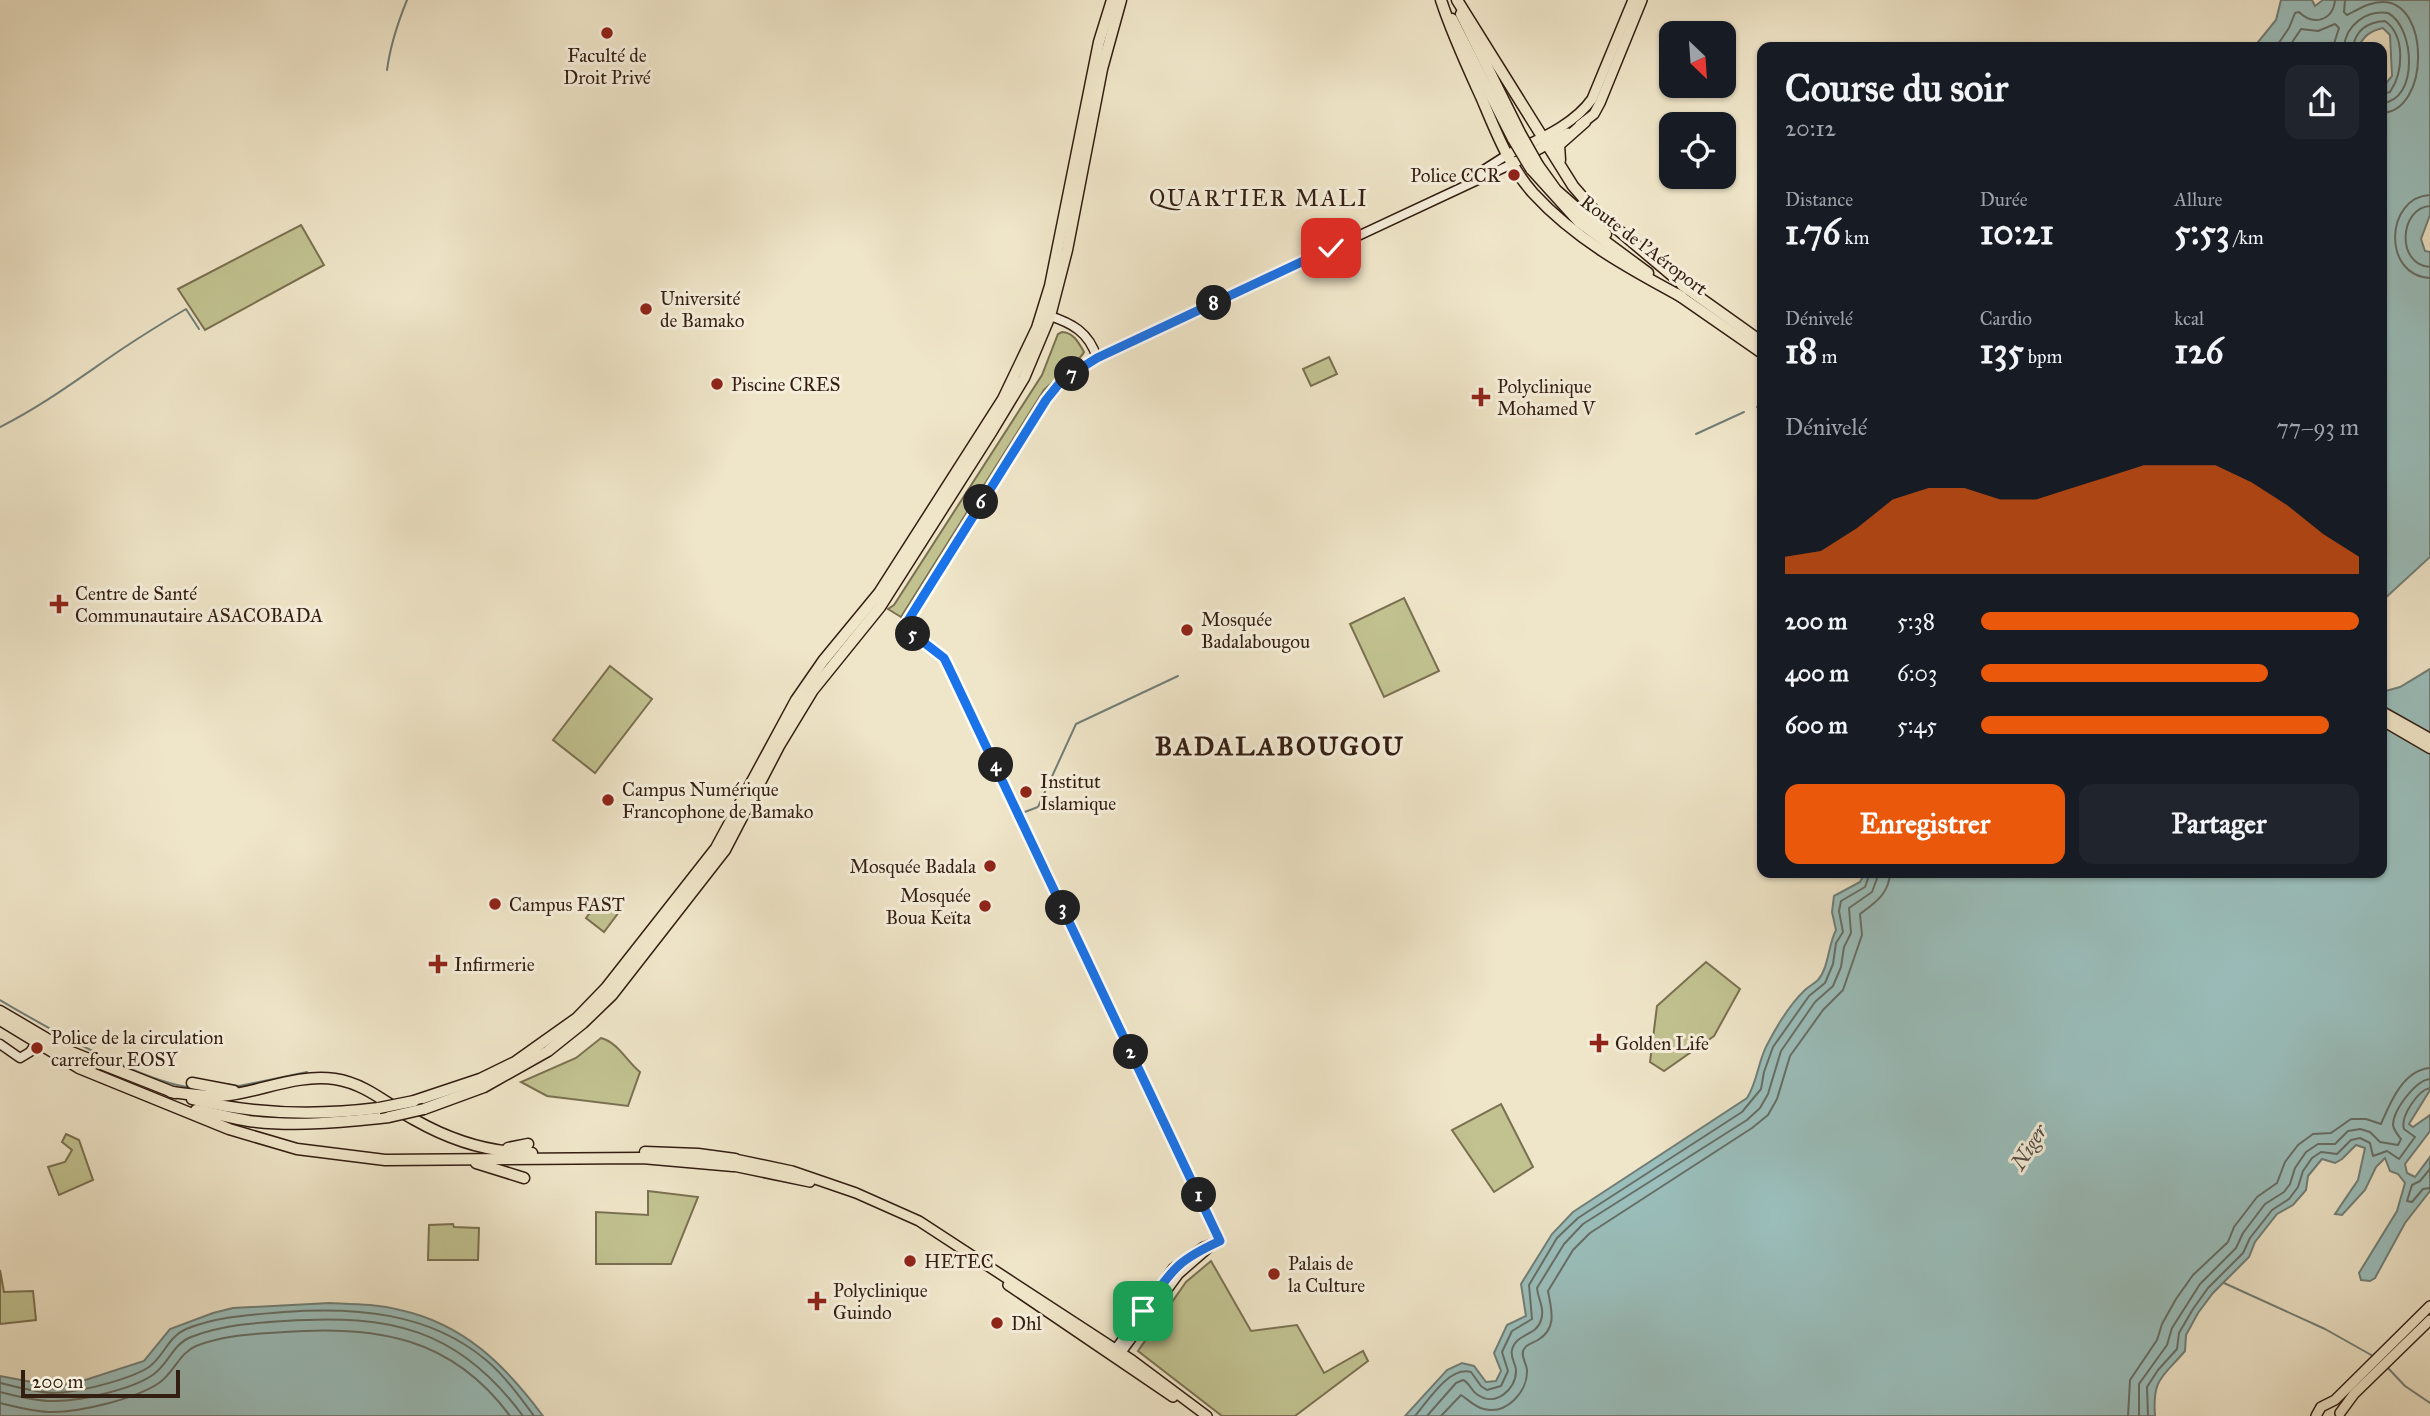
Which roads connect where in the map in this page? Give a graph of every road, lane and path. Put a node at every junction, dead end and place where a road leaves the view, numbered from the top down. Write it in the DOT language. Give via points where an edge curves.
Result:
graph roads {
  1 [pos="1112,0"];
  2 [pos="1121,0"];
  3 [pos="1441,0"];
  4 [pos="1456,0"];
  5 [pos="1633,0"];
  6 [pos="1642,0"];
  7 [pos="1585,122"];
  8 [pos="1516,136"];
  9 [pos="1546,140"];
  10 [pos="1510,160"];
  11 [pos="1562,167"];
  12 [pos="1684,293"];
  13 [pos="1046,315"];
  14 [pos="1757,339"];
  15 [pos="1757,349"];
  16 [pos="1097,358"];
  17 [pos="2387,715"];
  18 [pos="2387,723"];
  19 [pos="2430,739"];
  20 [pos="2430,748"];
  21 [pos="0,1012"];
  22 [pos="0,1020"];
  23 [pos="580,1020"];
  24 [pos="38,1040"];
  25 [pos="0,1044"];
  26 [pos="192,1083"];
  27 [pos="171,1092"];
  28 [pos="245,1093"];
  29 [pos="173,1105"];
  30 [pos="528,1144"];
  31 [pos="494,1151"];
  32 [pos="469,1160"];
  33 [pos="734,1163"];
  34 [pos="524,1178"];
  35 [pos="2430,1306"];
  36 [pos="2430,1320"];
  37 [pos="2393,1348"];
  38 [pos="1116,1354"];
  39 [pos="2374,1367"];
  40 [pos="2324,1405"];
  41 [pos="2316,1415"];
  42 [pos="2341,1415"];
  43 [pos="1206,1416"];
  1 -- 13 [label="highway" via="1099,42"];
  2 -- 13 [label="highway" via="1102,69 1067,250"];
  3 -- 8 [label="highway, Route de l'Aéroport"];
  3 -- 10 [label="highway"];
  4 -- 8 [label="highway, Route de l'Aéroport"];
  4 -- 9 [label="highway"];
  5 -- 9 [label="main road" via="1592,99"];
  6 -- 7 [label="main road" via="1600,103"];
  7 -- 9 [label="main road"];
  7 -- 11 [label="highway" via="1559,145"];
  8 -- 12 [label="highway, Route de l'Aéroport, bridge" via="1534,167 1579,222"];
  9 -- 10 [label="main road"];
  9 -- 11 [label="highway"];
  10 -- 12 [label="highway" via="1535,194 1580,236 1618,262"];
  10 -- 16 [label="main road"];
  11 -- 12 [label="highway" via="1592,208"];
  12 -- 14 [label="highway, Route de l'Aéroport"];
  12 -- 15 [label="highway, Route de l'Aéroport"];
  13 -- 16 [label="main road" via="1072,325 1092,342"];
  13 -- 23 [label="highway" via="1003,399 879,593 796,701 716,848"];
  16 -- 38 [label="main road" via="1062,380 1046,400 904,627 944,658 952,673 1220,1241 1179,1274"];
  17 -- 19 [label="highway"];
  18 -- 20 [label="highway"];
  21 -- 24 [label="highway"];
  22 -- 24 [label="highway"];
  23 -- 27 [label="highway, bridge" via="480,1079 379,1108 328,1114 270,1113 236,1110"];
  23 -- 29 [label="highway, bridge" via="548,1051 484,1087 389,1117 283,1123 248,1121"];
  24 -- 25 [label="main road" via="20,1058"];
  24 -- 27 [label="highway"];
  24 -- 29 [label="highway" via="79,1068"];
  26 -- 28 [label="highway"];
  27 -- 28 [label="highway"];
  28 -- 31 [label="highway" via="304,1079 334,1079 370,1090 461,1143"];
  29 -- 32 [label="highway" via="229,1129 297,1149 385,1160"];
  30 -- 31 [label="highway"];
  31 -- 33 [label="highway" via="664,1152"];
  32 -- 33 [label="highway" via="642,1158"];
  32 -- 34 [label="highway"];
  33 -- 38 [label="main road" via="792,1171 919,1221"];
  35 -- 37 [label="main road"];
  36 -- 37 [label="main road"];
  37 -- 39 [label="main road"];
  38 -- 43 [label="main road"];
  39 -- 40 [label="main road"];
  39 -- 42 [label="main road"];
  40 -- 41 [label="main road"];
  40 -- 42 [label="main road" via="2336,1407"];
}
